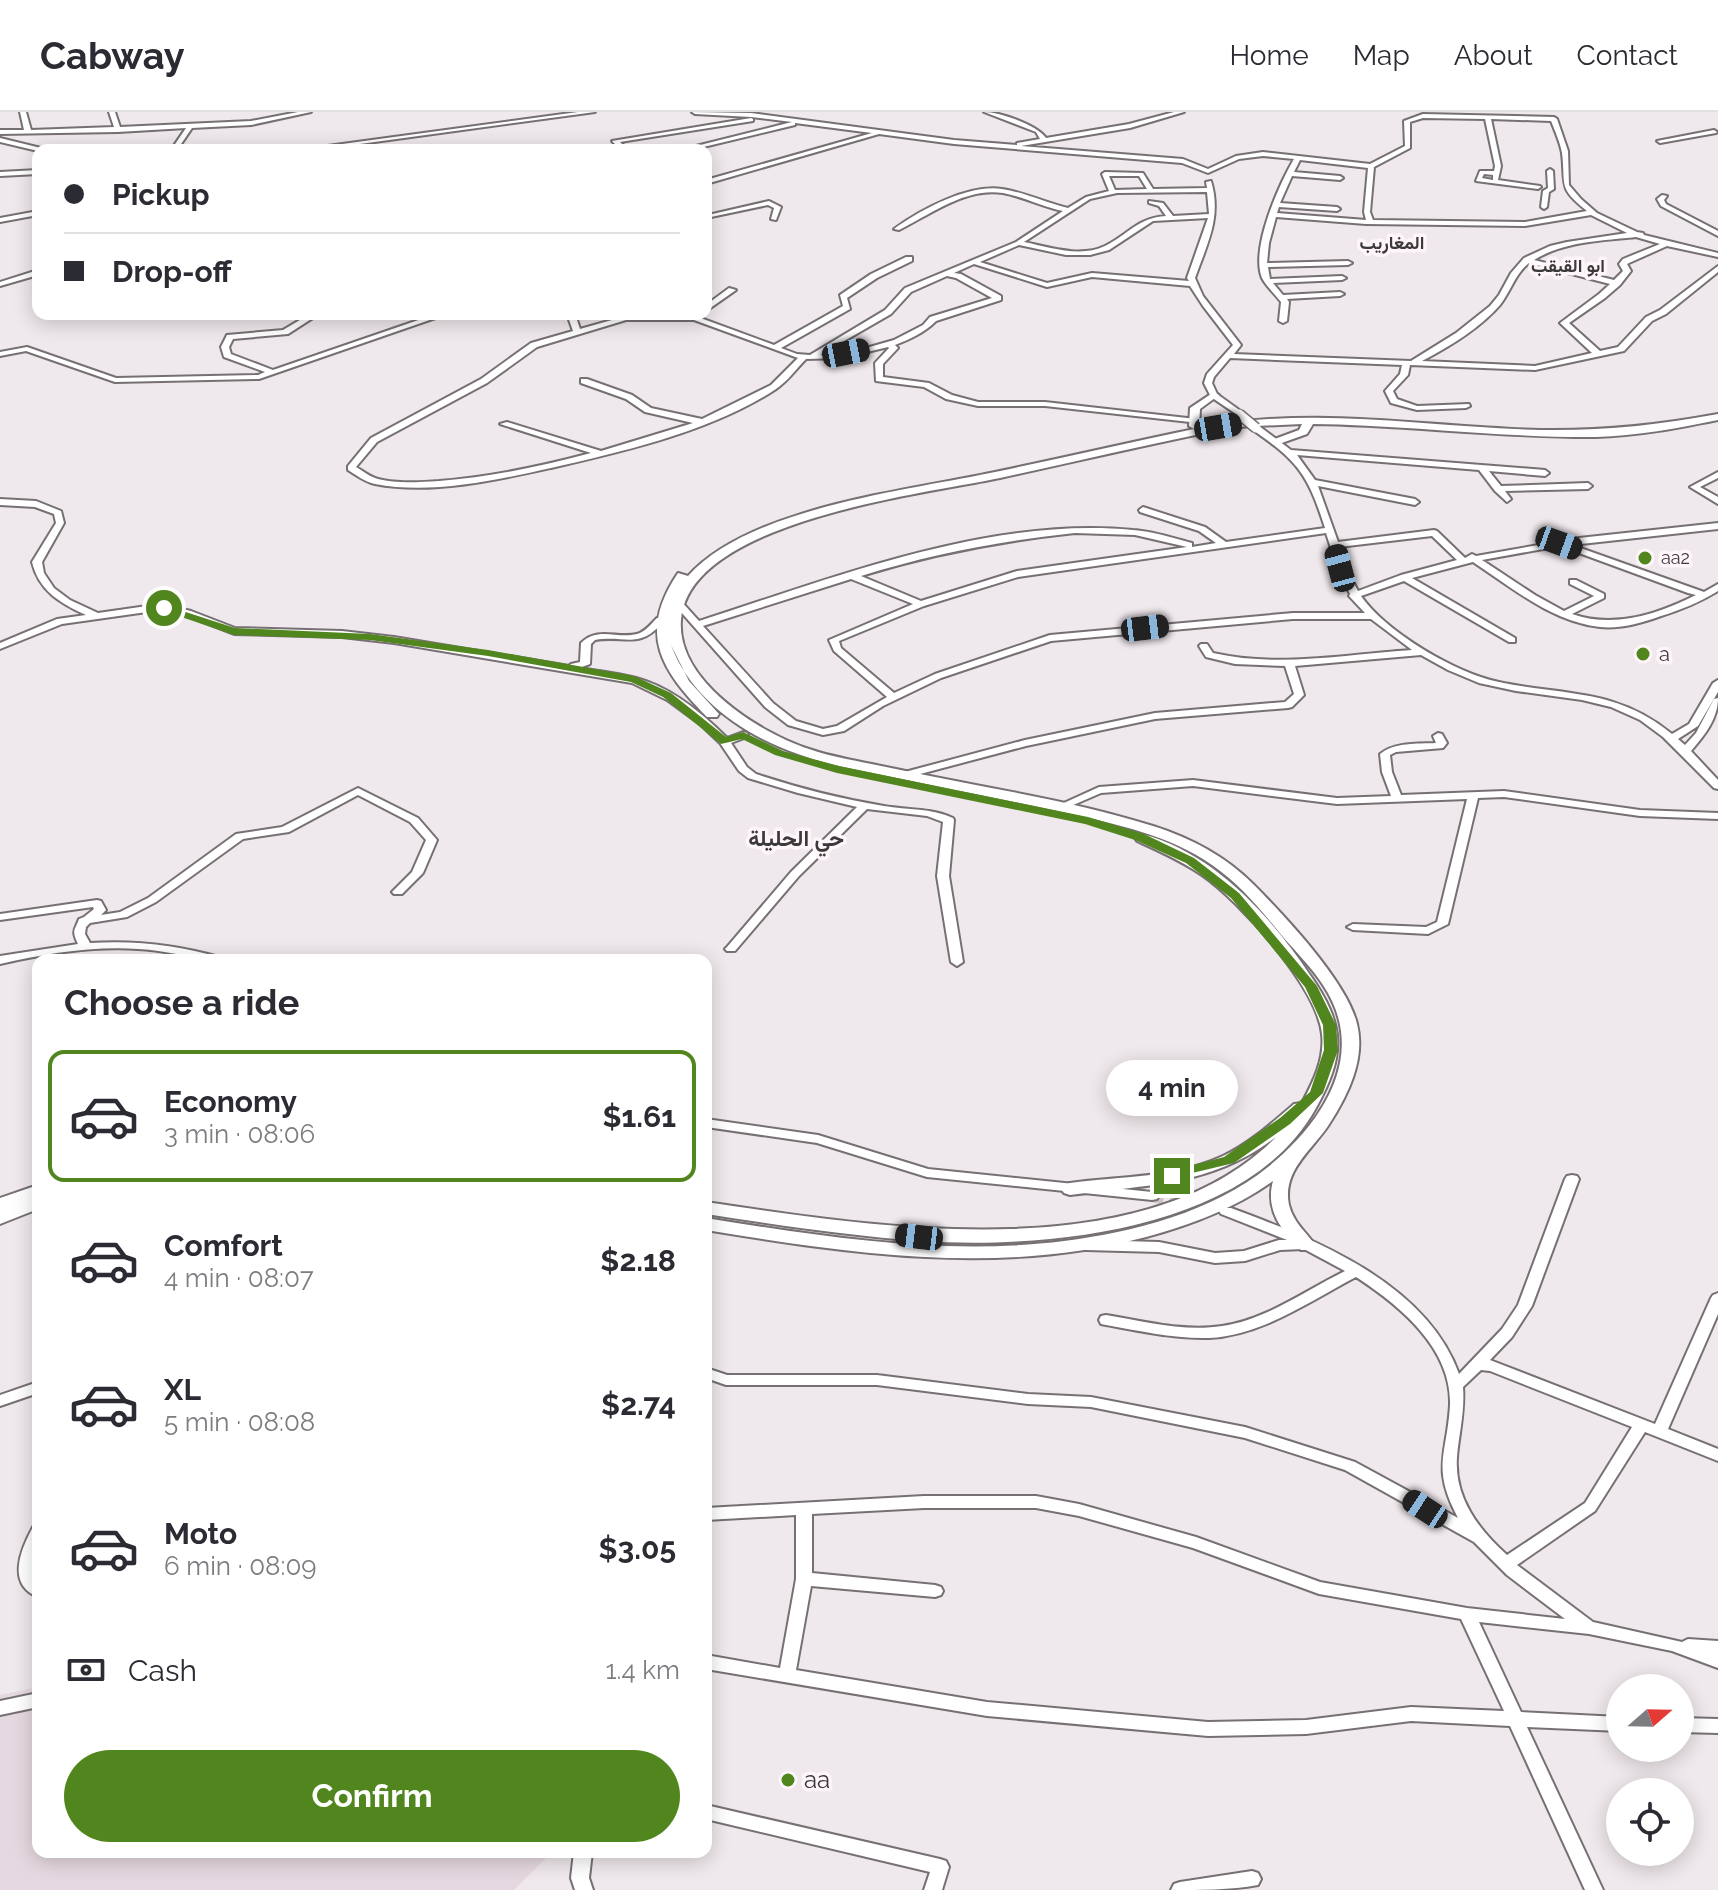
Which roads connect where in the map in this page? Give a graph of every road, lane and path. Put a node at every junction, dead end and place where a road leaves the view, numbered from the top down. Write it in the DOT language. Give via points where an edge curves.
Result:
graph roads {
  1 [pos="23,112"];
  2 [pos="112,112"];
  3 [pos="308,112"];
  4 [pos="500,112"];
  5 [pos="592,112"];
  6 [pos="695,112"];
  7 [pos="712,112"];
  8 [pos="987,112"];
  9 [pos="1180,112"];
  10 [pos="291,113"];
  11 [pos="1432,114"];
  12 [pos="1555,115"];
  13 [pos="1487,116"];
  14 [pos="766,117"];
  15 [pos="510,122"];
  16 [pos="799,122"];
  17 [pos="190,126"];
  18 [pos="118,130"];
  19 [pos="0,132"];
  20 [pos="28,132"];
  21 [pos="880,133"];
  22 [pos="1713,133"];
  23 [pos="1043,138"];
  24 [pos="0,140"];
  25 [pos="1660,141"];
  26 [pos="16,143"];
  27 [pos="178,144"];
  28 [pos="346,144"];
  29 [pos="618,144"];
  30 [pos="708,144"];
  31 [pos="32,147"];
  32 [pos="1015,147"];
  33 [pos="1299,157"];
  34 [pos="1371,166"];
  35 [pos="1208,171"];
  36 [pos="1550,171"];
  37 [pos="32,172"];
  38 [pos="1498,173"];
  39 [pos="0,174"];
  40 [pos="1288,174"];
  41 [pos="1340,178"];
  42 [pos="712,180"];
  43 [pos="1495,184"];
  44 [pos="1538,187"];
  45 [pos="1551,189"];
  46 [pos="1151,190"];
  47 [pos="1210,190"];
  48 [pos="1112,191"];
  49 [pos="1664,196"];
  50 [pos="1581,201"];
  51 [pos="1151,202"];
  52 [pos="1278,205"];
  53 [pos="1544,207"];
  54 [pos="1337,209"];
  55 [pos="1067,210"];
  56 [pos="1594,212"];
  57 [pos="712,213"];
  58 [pos="32,214"];
  59 [pos="1275,215"];
  60 [pos="1212,216"];
  61 [pos="1170,217"];
  62 [pos="774,219"];
  63 [pos="0,220"];
  64 [pos="1370,222"];
  65 [pos="897,229"];
  66 [pos="1642,234"];
  67 [pos="1718,234"];
  68 [pos="1018,243"];
  69 [pos="1669,243"];
  70 [pos="1718,255"];
  71 [pos="909,259"];
  72 [pos="1527,260"];
  73 [pos="974,262"];
  74 [pos="1348,263"];
  75 [pos="1264,265"];
  76 [pos="1718,268"];
  77 [pos="944,273"];
  78 [pos="32,275"];
  79 [pos="1342,278"];
  80 [pos="1267,281"];
  81 [pos="1617,283"];
  82 [pos="0,284"];
  83 [pos="1192,284"];
  84 [pos="732,290"];
  85 [pos="1340,294"];
  86 [pos="1282,297"];
  87 [pos="712,305"];
  88 [pos="306,320"];
  89 [pos="426,320"];
  90 [pos="573,320"];
  91 [pos="624,320"];
  92 [pos="708,320"];
  93 [pos="1283,321"];
  94 [pos="578,333"];
  95 [pos="889,344"];
  96 [pos="775,348"];
  97 [pos="0,354"];
  98 [pos="1598,354"];
  99 [pos="1230,356"];
  100 [pos="808,357"];
  101 [pos="1409,363"];
  102 [pos="275,373"];
  103 [pos="584,381"];
  104 [pos="1214,395"];
  105 [pos="1466,406"];
  106 [pos="1718,410"];
  107 [pos="1718,417"];
  108 [pos="1196,421"];
  109 [pos="702,422"];
  110 [pos="1308,423"];
  111 [pos="504,424"];
  112 [pos="1276,442"];
  113 [pos="1288,452"];
  114 [pos="600,453"];
  115 [pos="1482,468"];
  116 [pos="1545,473"];
  117 [pos="1718,475"];
  118 [pos="1311,482"];
  119 [pos="1588,486"];
  120 [pos="1498,489"];
  121 [pos="1507,499"];
  122 [pos="1718,501"];
  123 [pos="0,502"];
  124 [pos="1415,502"];
  125 [pos="1143,510"];
  126 [pos="1718,526"];
  127 [pos="1330,530"];
  128 [pos="1222,543"];
  129 [pos="1559,543"];
  130 [pos="1334,545"];
  131 [pos="1194,547"];
  132 [pos="1467,558"];
  133 [pos="853,576"];
  134 [pos="1404,577"];
  135 [pos="1573,582"];
  136 [pos="1718,587"];
  137 [pos="1705,595"];
  138 [pos="1354,596"];
  139 [pos="678,603"];
  140 [pos="921,604"];
  141 [pos="1567,613"];
  142 [pos="95,615"];
  143 [pos="1371,616"];
  144 [pos="660,620"];
  145 [pos="699,624"];
  146 [pos="1512,640"];
  147 [pos="0,646"];
  148 [pos="1204,646"];
  149 [pos="1424,652"];
  150 [pos="1289,663"];
  151 [pos="553,666"];
  152 [pos="1718,683"];
  153 [pos="893,697"];
  154 [pos="1718,701"];
  155 [pos="743,735"];
  156 [pos="1438,736"];
  157 [pos="1673,738"];
  158 [pos="725,742"];
  159 [pos="1685,751"];
  160 [pos="905,775"];
  161 [pos="1718,786"];
  162 [pos="1474,794"];
  163 [pos="1397,798"];
  164 [pos="865,805"];
  165 [pos="1060,807"];
  166 [pos="1718,816"];
  167 [pos="398,892"];
  168 [pos="0,917"];
  169 [pos="1277,920"];
  170 [pos="83,921"];
  171 [pos="1258,922"];
  172 [pos="1353,927"];
  173 [pos="85,945"];
  174 [pos="731,949"];
  175 [pos="32,954"];
  176 [pos="34,954"];
  177 [pos="202,954"];
  178 [pos="0,960"];
  179 [pos="957,962"];
  180 [pos="1316,1093"];
  181 [pos="712,1124"];
  182 [pos="1304,1143"];
  183 [pos="1572,1179"];
  184 [pos="1070,1189"];
  185 [pos="32,1193"];
  186 [pos="1152,1196"];
  187 [pos="0,1205"];
  188 [pos="32,1205"];
  189 [pos="712,1209"];
  190 [pos="1226,1211"];
  191 [pos="0,1218"];
  192 [pos="712,1225"];
  193 [pos="1158,1228"];
  194 [pos="1278,1229"];
  195 [pos="1083,1245"];
  196 [pos="1270,1246"];
  197 [pos="1307,1246"];
  198 [pos="1171,1249"];
  199 [pos="1356,1271"];
  200 [pos="1718,1298"];
  201 [pos="1106,1320"];
  202 [pos="1478,1364"];
  203 [pos="712,1375"];
  204 [pos="1456,1386"];
  205 [pos="32,1389"];
  206 [pos="0,1401"];
  207 [pos="1642,1424"];
  208 [pos="1660,1431"];
  209 [pos="1718,1455"];
  210 [pos="804,1509"];
  211 [pos="712,1514"];
  212 [pos="1481,1538"];
  213 [pos="32,1546"];
  214 [pos="1508,1563"];
  215 [pos="804,1579"];
  216 [pos="32,1586"];
  217 [pos="935,1591"];
  218 [pos="1467,1614"];
  219 [pos="1589,1628"];
  220 [pos="1673,1645"];
  221 [pos="1718,1648"];
  222 [pos="1718,1661"];
  223 [pos="712,1663"];
  224 [pos="787,1677"];
  225 [pos="32,1701"];
  226 [pos="0,1708"];
  227 [pos="1516,1722"];
  228 [pos="1606,1724"];
  229 [pos="1694,1725"];
  230 [pos="1718,1726"];
  231 [pos="712,1813"];
  232 [pos="582,1858"];
  233 [pos="1252,1879"];
  234 [pos="584,1890"];
  235 [pos="933,1890"];
  236 [pos="1180,1890"];
  237 [pos="1594,1890"];
  1 -- 20 [label="street"];
  2 -- 18 [label="street"];
  3 -- 10 [label="street"];
  4 -- 15 [label="street"];
  5 -- 15 [label="street"];
  6 -- 7 [label="street"];
  7 -- 14 [label="street"];
  8 -- 23 [label="street" via="1038,131"];
  9 -- 23 [label="street" via="1130,126"];
  10 -- 17 [label="street" via="251,123"];
  11 -- 13 [label="street"];
  11 -- 34 [label="street" via="1407,121 1408,147"];
  12 -- 13 [label="street"];
  12 -- 50 [label="street" via="1565,151 1566,185"];
  13 -- 38 [label="street"];
  14 -- 16 [label="street"];
  14 -- 29 [label="street" via="615,141"];
  15 -- 28 [label="street"];
  16 -- 21 [label="street"];
  16 -- 30 [label="street"];
  17 -- 18 [label="street"];
  17 -- 27 [label="street"];
  18 -- 20 [label="street"];
  19 -- 20 [label="street"];
  20 -- 26 [label="street"];
  21 -- 32 [label="street"];
  21 -- 42 [label="street"];
  22 -- 25 [label="street"];
  23 -- 32 [label="street"];
  24 -- 26 [label="street"];
  26 -- 31 [label="street"];
  32 -- 35 [label="street" via="1183,161"];
  33 -- 34 [label="street"];
  33 -- 35 [label="street" via="1248,155"];
  33 -- 40 [label="street"];
  34 -- 64 [label="street"];
  35 -- 47 [label="street"];
  36 -- 45 [label="street"];
  37 -- 39 [label="street"];
  38 -- 43 [label="street"];
  38 -- 43 [label="street" via="1482,172 1478,180"];
  40 -- 41 [label="street"];
  40 -- 52 [label="street"];
  43 -- 44 [label="street"];
  45 -- 50 [label="street"];
  45 -- 53 [label="street"];
  46 -- 47 [label="street"];
  46 -- 48 [label="street"];
  46 -- 48 [label="street" via="1141,174 1104,175"];
  47 -- 60 [label="street"];
  48 -- 55 [label="street"];
  49 -- 67 [label="street" via="1663,205"];
  50 -- 56 [label="street"];
  51 -- 61 [label="street" via="1162,204"];
  52 -- 54 [label="street"];
  52 -- 59 [label="street"];
  55 -- 65 [label="street" via="983,191"];
  55 -- 68 [label="street"];
  56 -- 64 [label="street" via="1537,223"];
  56 -- 66 [label="street"];
  57 -- 62 [label="street" via="767,203 778,207"];
  58 -- 63 [label="street"];
  59 -- 64 [label="street"];
  59 -- 75 [label="street"];
  60 -- 61 [label="street"];
  60 -- 83 [label="street" via="1191,272"];
  61 -- 68 [label="street" via="1147,221 1090,253"];
  66 -- 69 [label="street"];
  66 -- 72 [label="street" via="1562,246"];
  68 -- 73 [label="street"];
  69 -- 70 [label="street"];
  69 -- 81 [label="street" via="1626,261 1626,272"];
  71 -- 96 [label="street" via="841,298 847,307 841,312"];
  72 -- 81 [label="street"];
  72 -- 101 [label="street" via="1485,316"];
  73 -- 77 [label="street"];
  73 -- 83 [label="street" via="1047,285 1090,275"];
  74 -- 75 [label="street"];
  75 -- 80 [label="street"];
  76 -- 98 [label="street" via="1649,319 1624,348"];
  77 -- 95 [label="street" via="998,298 933,319 923,330"];
  77 -- 100 [label="street" via="908,290 888,312"];
  78 -- 82 [label="street"];
  79 -- 80 [label="street"];
  80 -- 86 [label="street"];
  81 -- 98 [label="street" via="1564,323"];
  83 -- 99 [label="street" via="1201,301 1229,328 1237,345"];
  84 -- 87 [label="street"];
  85 -- 86 [label="street"];
  86 -- 93 [label="street"];
  88 -- 102 [label="street" via="289,331 236,334 226,343 231,358"];
  89 -- 102 [label="street"];
  90 -- 94 [label="street"];
  91 -- 94 [label="street"];
  92 -- 96 [label="street"];
  94 -- 114 [label="street" via="526,349 484,381 374,440 351,468 382,483 424,485 504,475"];
  95 -- 100 [label="street"];
  95 -- 108 [label="street" via="894,348 879,363 879,379 926,385 964,402 1045,404"];
  96 -- 100 [label="street"];
  97 -- 102 [label="street" via="27,349 115,380"];
  98 -- 101 [label="street" via="1523,369"];
  99 -- 101 [label="street"];
  99 -- 104 [label="street" via="1208,379"];
  100 -- 109 [label="street" via="774,386"];
  101 -- 105 [label="street" via="1388,393 1394,401 1417,408"];
  103 -- 109 [label="street" via="648,410"];
  104 -- 108 [label="main road" via="1197,405"];
  104 -- 112 [label="street, bridge"];
  106 -- 108 [label="main road" via="1663,422 1578,428 1313,414"];
  107 -- 110 [label="main road" via="1657,428 1571,432"];
  108 -- 144 [label="main road" via="783,518 714,549 688,569 665,601"];
  109 -- 114 [label="street"];
  110 -- 112 [label="main road" via="1298,435"];
  110 -- 139 [label="main road" via="1286,420 1200,430 786,523 707,563 687,583"];
  111 -- 114 [label="street"];
  112 -- 113 [label="street"];
  113 -- 115 [label="street"];
  113 -- 118 [label="street"];
  115 -- 116 [label="street"];
  115 -- 120 [label="street"];
  117 -- 122 [label="street" via="1694,487"];
  118 -- 124 [label="street"];
  118 -- 127 [label="street"];
  119 -- 120 [label="street"];
  120 -- 121 [label="street"];
  123 -- 142 [label="street" via="36,504 58,513 60,523 37,568 55,595"];
  125 -- 128 [label="street" via="1202,529"];
  126 -- 129 [label="street"];
  127 -- 128 [label="street"];
  127 -- 130 [label="street"];
  128 -- 131 [label="street"];
  129 -- 132 [label="street"];
  129 -- 137 [label="street"];
  130 -- 132 [label="street" via="1434,533"];
  130 -- 138 [label="street"];
  131 -- 133 [label="street" via="1113,530 1076,531 955,545"];
  131 -- 140 [label="street" via="1017,574"];
  132 -- 134 [label="street"];
  132 -- 141 [label="street"];
  133 -- 140 [label="street"];
  133 -- 145 [label="street"];
  134 -- 138 [label="street"];
  134 -- 146 [label="street"];
  135 -- 141 [label="street" via="1601,596"];
  136 -- 137 [label="street"];
  137 -- 141 [label="street" via="1681,607 1610,624"];
  138 -- 143 [label="street"];
  139 -- 145 [label="street"];
  139 -- 160 [label="main road" via="673,626 679,649 693,677 732,716 804,752"];
  140 -- 153 [label="street" via="834,640 837,649"];
  142 -- 147 [label="street" via="38,628"];
  142 -- 151 [label="street" via="161,607 234,631 370,637"];
  143 -- 149 [label="street"];
  143 -- 153 [label="street" via="1293,616 1050,638"];
  144 -- 151 [label="street" via="641,638 592,638 581,666"];
  144 -- 155 [label="main road" via="661,639 682,681 711,714"];
  145 -- 153 [label="street" via="769,705 809,730 840,729"];
  148 -- 150 [label="street" via="1214,657"];
  149 -- 150 [label="street"];
  149 -- 157 [label="street" via="1490,683 1614,705"];
  150 -- 160 [label="street" via="1299,695 1288,705 1155,716"];
  151 -- 158 [label="street" via="645,683"];
  152 -- 157 [label="street" via="1693,726"];
  154 -- 159 [label="street"];
  155 -- 158 [label="street"];
  155 -- 171 [label="main road" via="779,753 837,769 1088,821 1140,837 1203,869"];
  156 -- 163 [label="street" via="1439,746 1385,754"];
  157 -- 159 [label="street"];
  158 -- 164 [label="street" via="752,776"];
  159 -- 161 [label="street"];
  160 -- 165 [label="main road"];
  162 -- 163 [label="street"];
  162 -- 166 [label="street" via="1640,813"];
  162 -- 172 [label="street" via="1442,924 1428,931"];
  163 -- 165 [label="street" via="1337,801 1170,783 1099,790"];
  164 -- 174 [label="street" via="795,874"];
  164 -- 179 [label="street" via="949,820 943,876"];
  165 -- 169 [label="main road" via="1126,823 1194,848 1226,868"];
  167 -- 170 [label="street" via="417,873 432,840 414,820 358,791 285,830 240,836 123,915"];
  168 -- 170 [label="street" via="101,905"];
  169 -- 171 [label="main road"];
  169 -- 182 [label="main road" via="1336,992 1351,1036 1343,1083"];
  170 -- 173 [label="street" via="79,934"];
  171 -- 180 [label="main road" via="1311,986 1329,1025 1331,1050"];
  173 -- 176 [label="street"];
  173 -- 177 [label="street" via="149,944"];
  175 -- 178 [label="street"];
  180 -- 184 [label="main road" via="1229,1160 1172,1176"];
  180 -- 189 [label="main road" via="1279,1146 1227,1184 1176,1206 1099,1226 963,1239"];
  181 -- 184 [label="street" via="818,1139 927,1173"];
  182 -- 193 [label="main road" via="1230,1200"];
  182 -- 194 [label="main road" via="1277,1193"];
  183 -- 202 [label="street" via="1525,1306"];
  184 -- 186 [label="street"];
  185 -- 187 [label="main road"];
  188 -- 191 [label="main road"];
  190 -- 194 [label="street"];
  192 -- 195 [label="main road" via="917,1250 1002,1253"];
  193 -- 195 [label="main road"];
  193 -- 198 [label="street" via="1160,1239"];
  194 -- 196 [label="street"];
  194 -- 197 [label="main road"];
  195 -- 198 [label="street"];
  196 -- 197 [label="street"];
  196 -- 198 [label="street" via="1245,1256 1215,1258"];
  197 -- 199 [label="street"];
  199 -- 201 [label="street" via="1227,1331 1174,1331"];
  199 -- 204 [label="street" via="1398,1300 1428,1331"];
  200 -- 208 [label="street"];
  202 -- 204 [label="street"];
  202 -- 207 [label="street" via="1523,1376"];
  203 -- 212 [label="street" via="726,1380 877,1380 1091,1402 1245,1433 1350,1466"];
  204 -- 212 [label="street" via="1447,1469 1457,1504"];
  205 -- 206 [label="street"];
  207 -- 208 [label="street"];
  207 -- 214 [label="street" via="1590,1507"];
  208 -- 209 [label="street"];
  210 -- 211 [label="street"];
  210 -- 215 [label="street"];
  210 -- 218 [label="street" via="1036,1502 1196,1543 1319,1588"];
  212 -- 214 [label="street"];
  213 -- 216 [label="street" via="24,1567"];
  214 -- 219 [label="street"];
  215 -- 217 [label="street"];
  215 -- 224 [label="street"];
  218 -- 219 [label="street"];
  218 -- 227 [label="street"];
  219 -- 220 [label="street"];
  220 -- 221 [label="street"];
  220 -- 222 [label="street"];
  223 -- 224 [label="street"];
  224 -- 227 [label="street" via="987,1709 1208,1729 1306,1727 1400,1714"];
  225 -- 226 [label="street"];
  227 -- 228 [label="street"];
  227 -- 237 [label="street"];
  229 -- 230 [label="street"];
  231 -- 235 [label="street" via="940,1867"];
  232 -- 234 [label="street"];
  233 -- 236 [label="street"];
}
